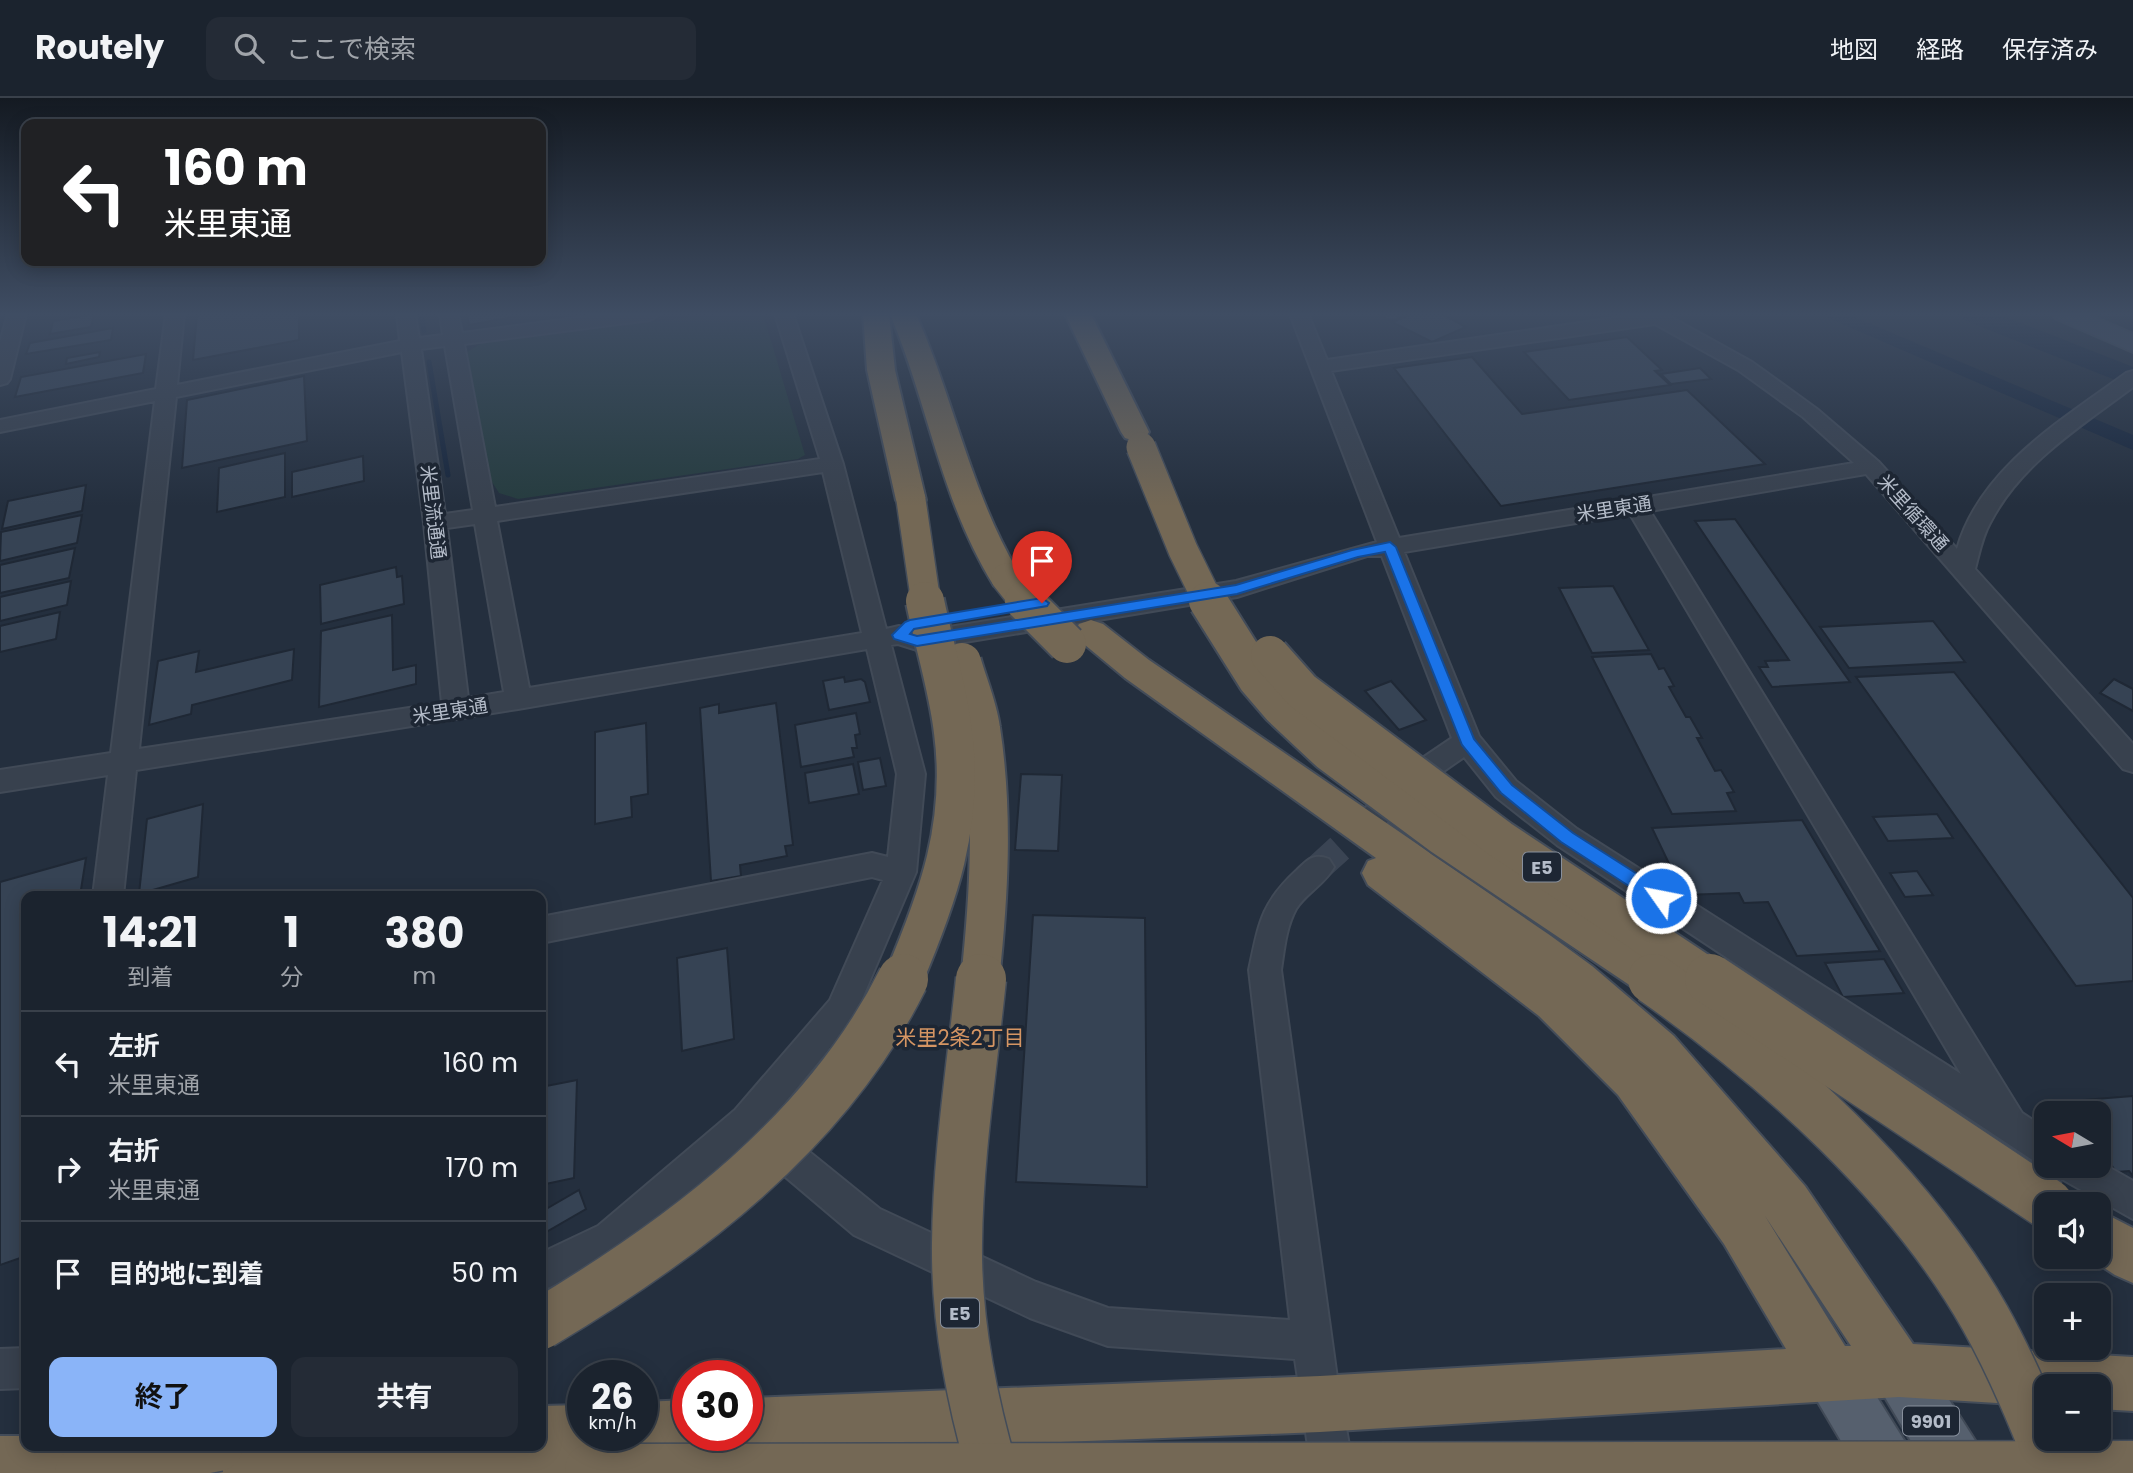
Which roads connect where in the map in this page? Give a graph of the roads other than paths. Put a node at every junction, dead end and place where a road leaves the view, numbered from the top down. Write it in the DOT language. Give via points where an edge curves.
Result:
graph roads {
  1 [pos="169,378"];
  2 [pos="242,378"];
  3 [pos="415,378"];
  4 [pos="461,378"];
  5 [pos="805,378"];
  6 [pos="883,378"];
  7 [pos="928,378"];
  8 [pos="951,378"];
  9 [pos="1109,378"];
  10 [pos="1323,378"];
  11 [pos="1762,378"];
  12 [pos="2131,378"];
  13 [pos="167,393"];
  14 [pos="0,426"];
  15 [pos="1138,439"];
  16 [pos="832,464"];
  17 [pos="1871,467"];
  18 [pos="911,500"];
  19 [pos="1636,506"];
  20 [pos="486,516"];
  21 [pos="435,523"];
  22 [pos="1390,547"];
  23 [pos="1963,569"];
  24 [pos="1018,574"];
  25 [pos="888,637"];
  26 [pos="1079,638"];
  27 [pos="519,700"];
  28 [pos="456,710"];
  29 [pos="1467,741"];
  30 [pos="125,760"];
  31 [pos="2133,762"];
  32 [pos="0,781"];
  33 [pos="1373,818"];
  34 [pos="1319,867"];
  35 [pos="901,872"];
  36 [pos="109,891"];
  37 [pos="546,929"];
  38 [pos="747,1122"];
  39 [pos="2011,1127"];
  40 [pos="2034,1141"];
  41 [pos="2094,1178"];
  42 [pos="2034,1195"];
  43 [pos="2133,1201"];
  44 [pos="2111,1244"];
  45 [pos="2133,1257"];
  46 [pos="546,1270"];
  47 [pos="546,1321"];
  48 [pos="1312,1340"];
  49 [pos="21,1368"];
  50 [pos="0,1369"];
  51 [pos="1899,1370"];
  52 [pos="1831,1373"];
  53 [pos="2133,1384"];
  54 [pos="1320,1404"];
  55 [pos="763,1425"];
  56 [pos="546,1436"];
  57 [pos="567,1444"];
  58 [pos="192,1451"];
  59 [pos="401,1451"];
  60 [pos="587,1451"];
  61 [pos="362,1459"];
  62 [pos="0,1465"];
  63 [pos="2133,1466"];
  64 [pos="80,1473"];
  65 [pos="993,1473"];
  66 [pos="1333,1473"];
  67 [pos="1892,1473"];
  68 [pos="1963,1473"];
  69 [pos="2055,1473"];
  1 -- 13 [label="street"];
  2 -- 13 [label="street"];
  3 -- 21 [label="street, 米里流通通"];
  4 -- 20 [label="street"];
  5 -- 16 [label="street"];
  6 -- 18 [label="highway, E5"];
  7 -- 24 [label="highway" via="963,493 983,541"];
  8 -- 24 [label="highway"];
  9 -- 15 [label="highway, E5"];
  10 -- 22 [label="street"];
  11 -- 17 [label="street, 米里循環通" via="1810,412"];
  12 -- 23 [label="street" via="2048,442 2001,487 1977,524"];
  13 -- 14 [label="street"];
  13 -- 30 [label="street"];
  15 -- 42 [label="highway, E5, bridge" via="1241,615 1302,691 1500,839"];
  15 -- 69 [label="highway, bridge" via="1171,525 1216,614 1278,704 1363,781 1620,955 1754,1055 1841,1136 1931,1236 1988,1321 2030,1405"];
  16 -- 20 [label="street"];
  16 -- 25 [label="street"];
  17 -- 19 [label="street, 米里東通"];
  17 -- 23 [label="street, 米里循環通"];
  18 -- 47 [label="highway, bridge" via="920,573 954,738 954,819 947,864 919,949 891,1002 824,1100 735,1189 623,1275"];
  18 -- 65 [label="highway, E5, bridge" via="938,575 981,727 990,880 961,1150 957,1244 966,1363"];
  19 -- 22 [label="street, 米里東通"];
  19 -- 39 [label="street"];
  20 -- 21 [label="street"];
  20 -- 27 [label="street"];
  21 -- 28 [label="street, 米里流通通"];
  22 -- 25 [label="street, 米里東通" via="1237,589 917,641"];
  22 -- 29 [label="street"];
  23 -- 31 [label="street, 米里循環通"];
  24 -- 26 [label="highway, bridge" via="1020,597"];
  25 -- 27 [label="street, 米里東通"];
  25 -- 35 [label="street" via="911,774"];
  26 -- 51 [label="highway" via="1137,669 1536,949 1658,1051 1787,1204"];
  26 -- 52 [label="highway" via="1135,696 1419,900 1555,1002 1591,1036 1634,1080 1742,1226"];
  27 -- 28 [label="street, 米里東通"];
  28 -- 30 [label="street, 米里東通"];
  29 -- 33 [label="street" via="1428,768"];
  29 -- 39 [label="street" via="1506,789 1567,837"];
  30 -- 32 [label="street, 米里東通"];
  30 -- 36 [label="street"];
  34 -- 48 [label="street" via="1284,900 1265,970"];
  35 -- 37 [label="street" via="872,865"];
  35 -- 38 [label="street" via="842,1010"];
  38 -- 46 [label="street" via="611,1239"];
  38 -- 48 [label="street" via="867,1222 1030,1299 1108,1327"];
  39 -- 40 [label="street"];
  41 -- 43 [label="street"];
  44 -- 45 [label="highway"];
  48 -- 54 [label="street"];
  49 -- 50 [label="street"];
  51 -- 52 [label="highway"];
  51 -- 53 [label="highway"];
  51 -- 68 [label="main road, 9901"];
  52 -- 54 [label="highway"];
  52 -- 67 [label="main road"];
  54 -- 55 [label="highway"];
  54 -- 66 [label="street"];
  56 -- 57 [label="highway"];
  58 -- 64 [label="highway, bridge"];
  59 -- 61 [label="highway"];
  60 -- 61 [label="highway"];
  60 -- 63 [label="highway, bridge"];
  61 -- 62 [label="highway"];
}
